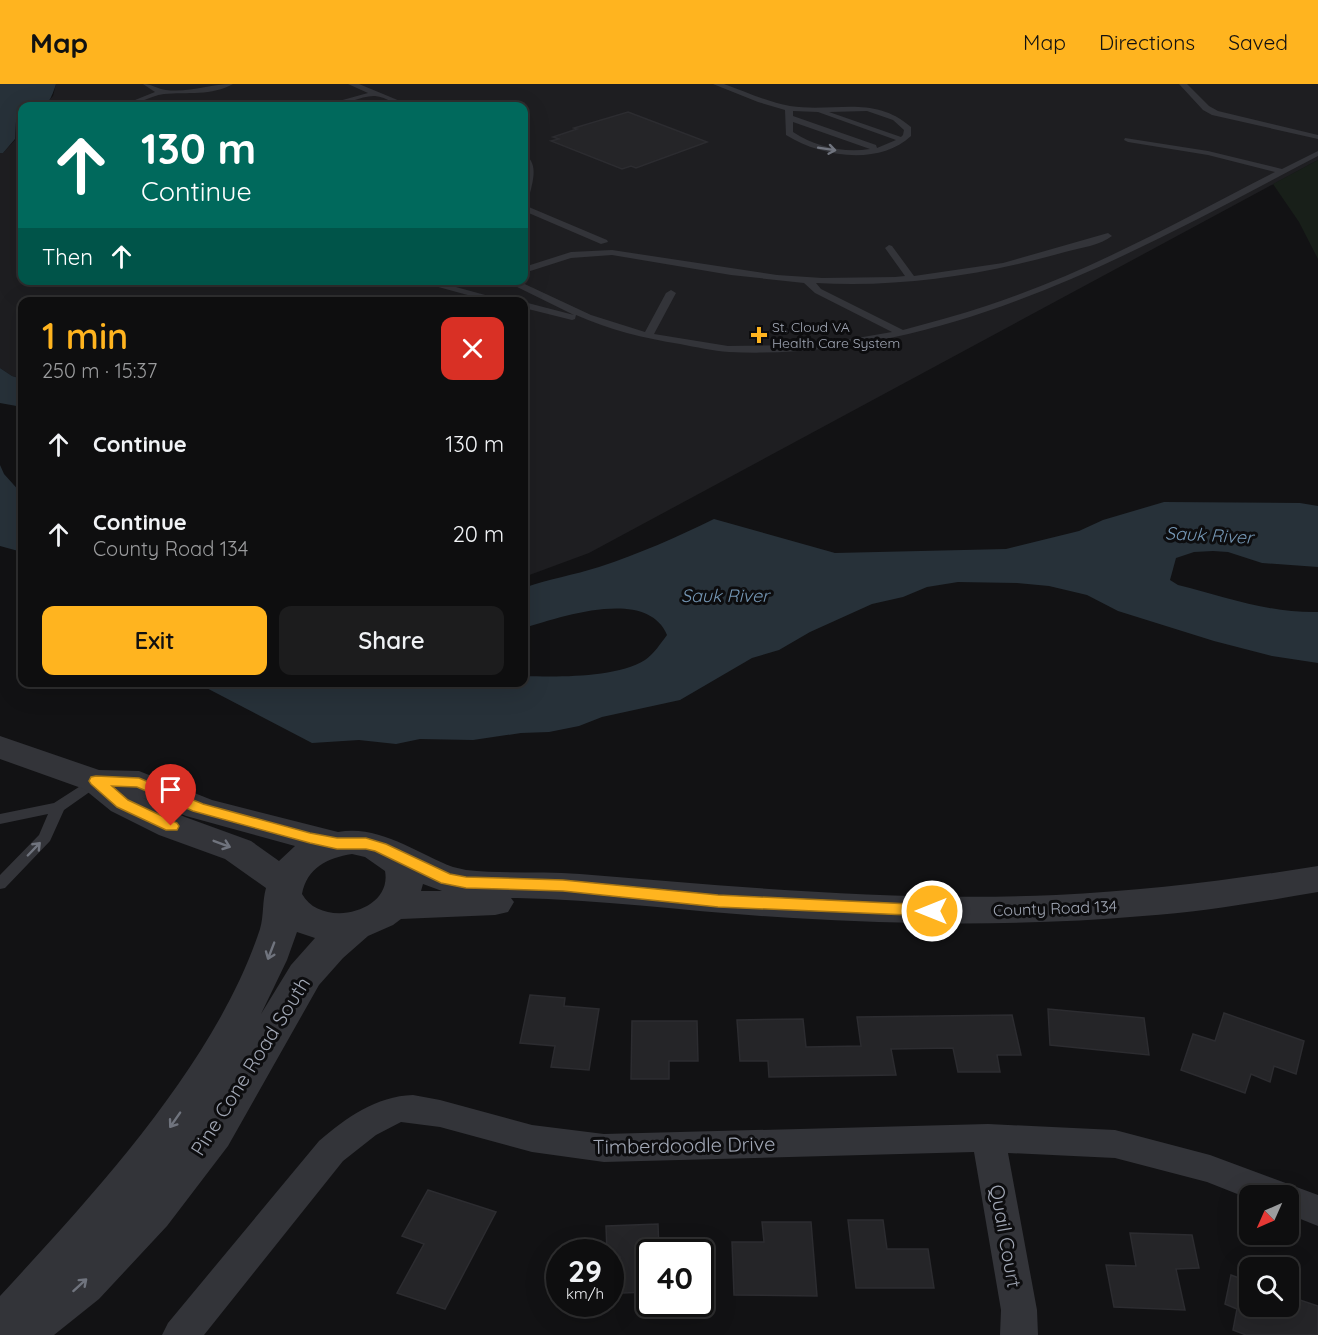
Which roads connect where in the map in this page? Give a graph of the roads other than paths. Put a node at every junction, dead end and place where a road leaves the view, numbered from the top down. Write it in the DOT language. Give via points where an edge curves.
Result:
graph roads {
  1 [pos="147,84"];
  2 [pos="229,84"];
  3 [pos="352,84"];
  4 [pos="717,84"];
  5 [pos="1183,84"];
  6 [pos="159,92"];
  7 [pos="375,93"];
  8 [pos="137,102"];
  9 [pos="345,102"];
  10 [pos="398,102"];
  11 [pos="814,110"];
  12 [pos="1255,111"];
  13 [pos="789,113"];
  14 [pos="1247,122"];
  15 [pos="1318,137"];
  16 [pos="903,140"];
  17 [pos="1128,140"];
  18 [pos="878,149"];
  19 [pos="1318,153"];
  20 [pos="528,161"];
  21 [pos="1282,171"];
  22 [pos="528,182"];
  23 [pos="528,210"];
  24 [pos="1108,236"];
  25 [pos="604,242"];
  26 [pos="889,248"];
  27 [pos="528,268"];
  28 [pos="911,278"];
  29 [pos="806,279"];
  30 [pos="437,285"];
  31 [pos="518,285"];
  32 [pos="671,293"];
  33 [pos="487,297"];
  34 [pos="528,306"];
  35 [pos="612,326"];
  36 [pos="903,334"];
  37 [pos="648,336"];
  38 [pos="0,747"];
  39 [pos="96,781"];
  40 [pos="58,807"];
  41 [pos="0,819"];
  42 [pos="337,844"];
  43 [pos="392,854"];
  44 [pos="1318,879"];
  45 [pos="0,884"];
  46 [pos="284,888"];
  47 [pos="718,901"];
  48 [pos="374,915"];
  49 [pos="988,1138"];
  50 [pos="1253,1185"];
  51 [pos="1299,1203"];
  52 [pos="1318,1211"];
  53 [pos="0,1330"];
  54 [pos="18,1335"];
  55 [pos="181,1335"];
  56 [pos="1019,1335"];
  1 -- 6 [label="lane"];
  2 -- 6 [label="lane" via="197,92"];
  3 -- 7 [label="lane"];
  4 -- 13 [label="lane"];
  5 -- 14 [label="lane" via="1206,108"];
  6 -- 8 [label="lane"];
  7 -- 9 [label="lane"];
  7 -- 10 [label="lane"];
  11 -- 13 [label="lane"];
  11 -- 16 [label="lane"];
  11 -- 16 [label="lane" via="855,108 890,115 908,129"];
  12 -- 14 [label="lane"];
  13 -- 18 [label="lane"];
  13 -- 18 [label="lane, one-way" via="789,133 811,146 849,152"];
  14 -- 15 [label="lane"];
  16 -- 18 [label="lane"];
  17 -- 21 [label="lane" via="1208,153"];
  19 -- 21 [label="lane"];
  20 -- 22 [label="lane"];
  21 -- 36 [label="lane" via="1108,261 974,314"];
  23 -- 25 [label="lane"];
  24 -- 28 [label="lane" via="1040,258"];
  26 -- 28 [label="lane"];
  27 -- 29 [label="lane" via="558,256 598,251 735,273"];
  28 -- 29 [label="lane"];
  29 -- 36 [label="lane" via="818,291"];
  30 -- 33 [label="lane"];
  31 -- 35 [label="lane"];
  32 -- 37 [label="lane"];
  34 -- 35 [label="lane"];
  35 -- 37 [label="lane"];
  36 -- 37 [label="lane" via="828,346 759,349"];
  38 -- 39 [label="street"];
  39 -- 40 [label="lane"];
  39 -- 42 [label="street" via="139,783 199,808"];
  39 -- 46 [label="street, one-way" via="123,803 171,826 238,850"];
  40 -- 41 [label="lane"];
  45 -- 40 [label="lane, one-way" via="45,837"];
  42 -- 43 [label="street" via="366,843"];
  42 -- 46 [label="street" via="303,858 289,872"];
  43 -- 47 [label="street, County Road 134" via="446,879 466,883 563,886"];
  43 -- 48 [label="street" via="400,862 404,884 400,895"];
  44 -- 47 [label="street, County Road 134" via="1118,906 1022,910 893,911"];
  46 -- 48 [label="street" via="294,913 304,920 333,927"];
  46 -- 53 [label="street, Pine Cone Road South, one-way" via="280,926 265,965 209,1071 156,1147"];
  47 -- 48 [label="street, County Road 134" via="475,903"];
  54 -- 48 [label="street, Pine Cone Road South, one-way" via="82,1284 164,1197 213,1132 305,975 328,948"];
  49 -- 50 [label="street, Timberdoodle Drive" via="1115,1144 1210,1169"];
  49 -- 55 [label="street, Timberdoodle Drive" via="603,1148 555,1143 436,1113 401,1109 350,1134 331,1150"];
  49 -- 56 [label="street, Quail Court" via="1015,1288"];
  51 -- 52 [label="street"];
}
